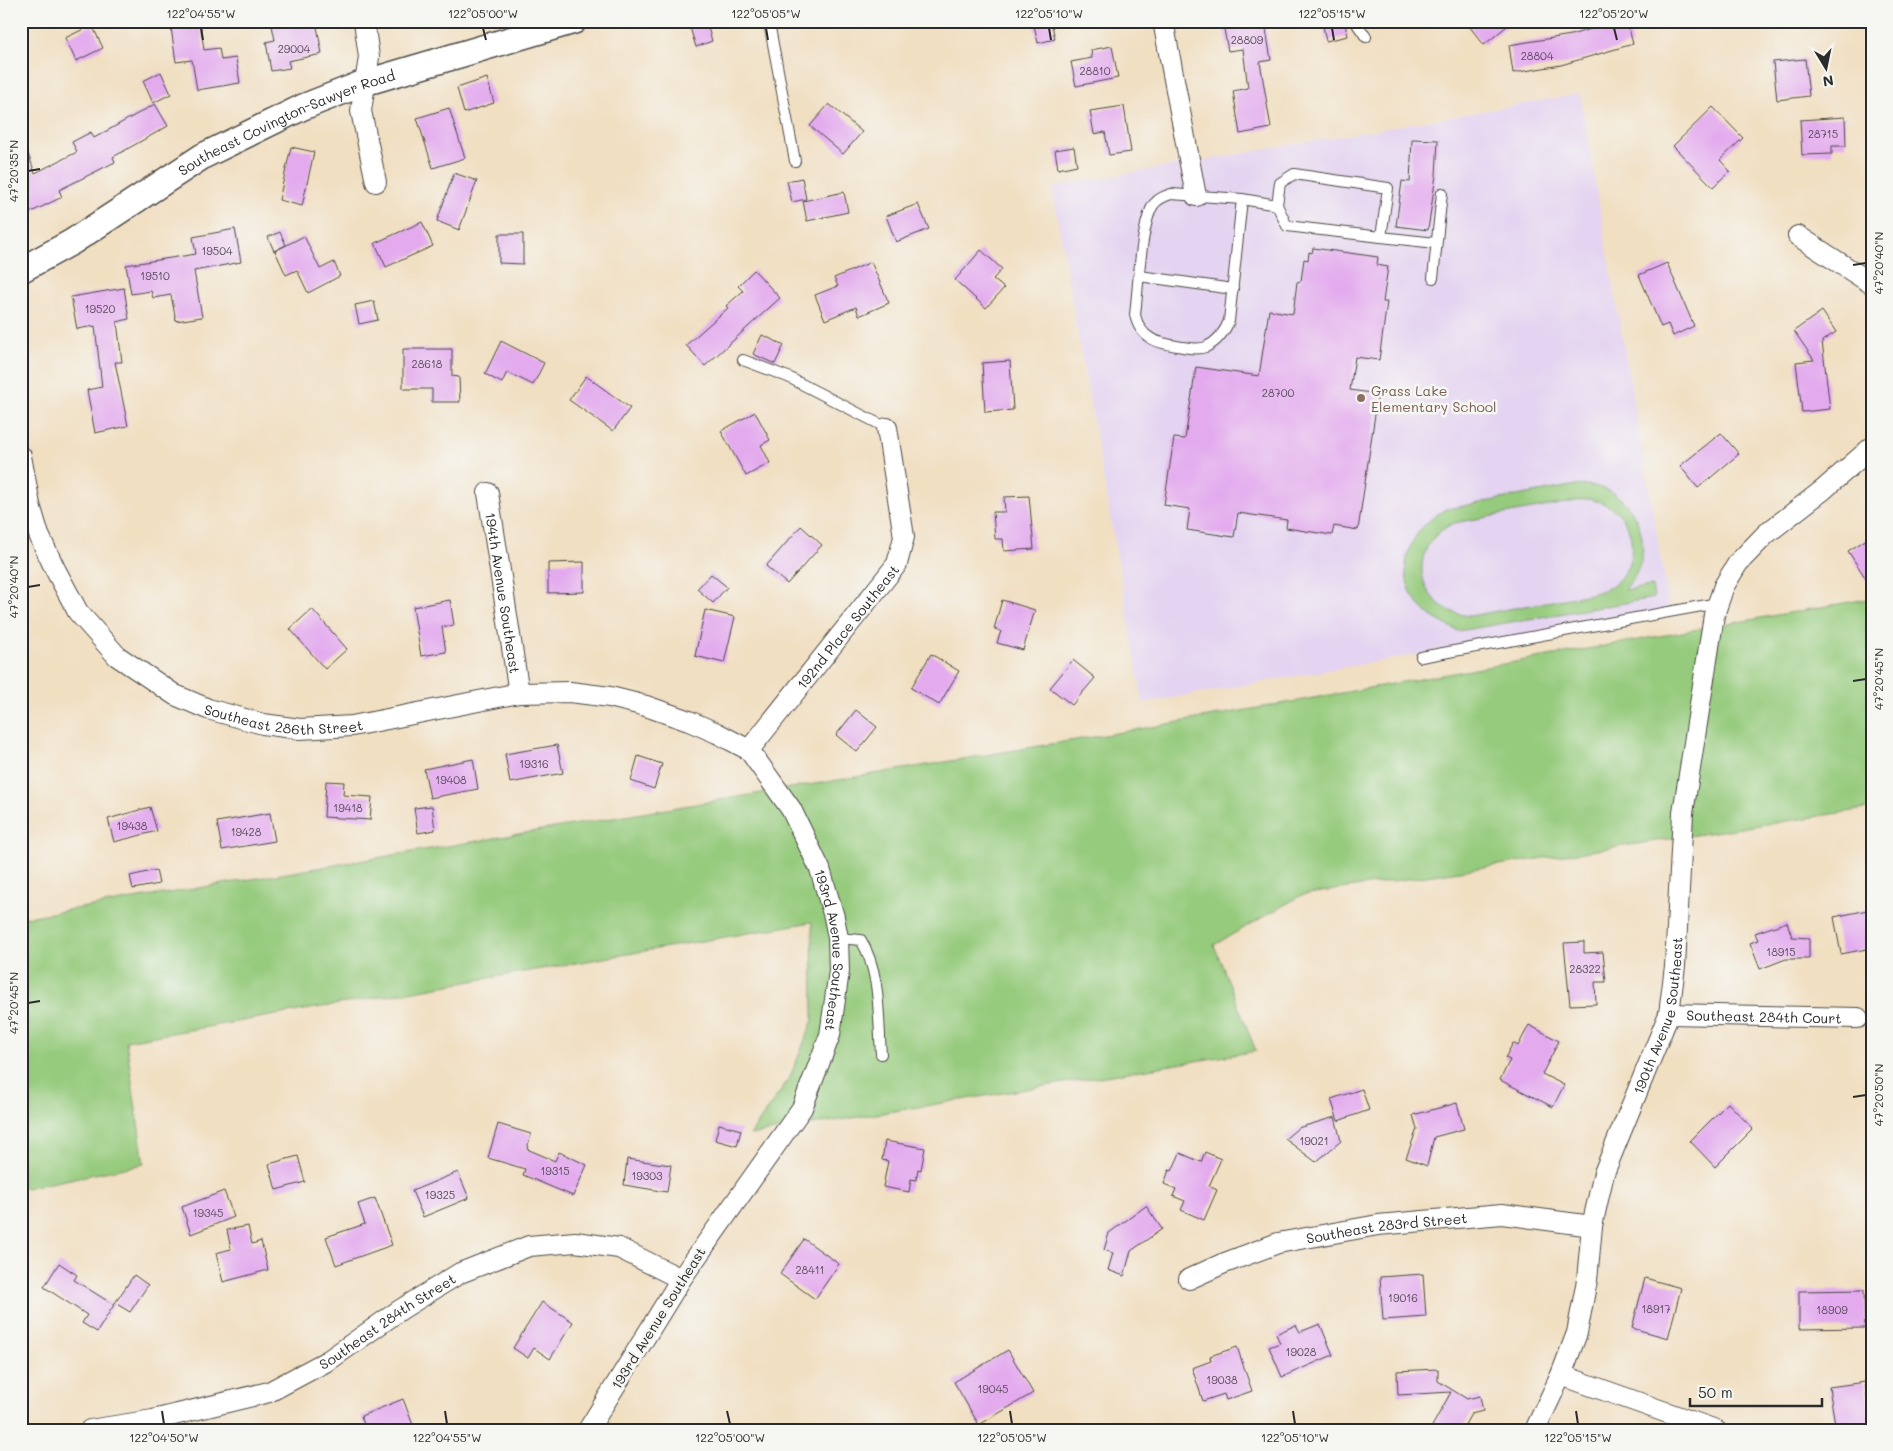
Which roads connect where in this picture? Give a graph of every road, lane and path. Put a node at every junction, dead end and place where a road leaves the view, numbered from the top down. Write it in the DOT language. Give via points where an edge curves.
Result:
graph roads {
  1 [pos="364,21"];
  2 [pos="574,21"];
  3 [pos="1163,21"];
  4 [pos="1355,21"];
  5 [pos="770,23"];
  6 [pos="1366,37"];
  7 [pos="364,84"];
  8 [pos="795,161"];
  9 [pos="376,182"];
  10 [pos="1442,193"];
  11 [pos="1196,196"];
  12 [pos="1242,199"];
  13 [pos="1277,205"];
  14 [pos="1798,236"];
  15 [pos="1381,237"];
  16 [pos="1436,243"];
  17 [pos="21,270"];
  18 [pos="1139,276"];
  19 [pos="1433,278"];
  20 [pos="1872,284"];
  21 [pos="1233,289"];
  22 [pos="743,360"];
  23 [pos="887,428"];
  24 [pos="1872,447"];
  25 [pos="21,456"];
  26 [pos="488,493"];
  27 [pos="1721,594"];
  28 [pos="1421,657"];
  29 [pos="519,693"];
  30 [pos="749,750"];
  31 [pos="838,938"];
  32 [pos="1669,1014"];
  33 [pos="1858,1018"];
  34 [pos="880,1054"];
  35 [pos="1592,1226"];
  36 [pos="681,1279"];
  37 [pos="1189,1280"];
  38 [pos="1561,1375"];
  39 [pos="90,1430"];
  40 [pos="588,1430"];
  41 [pos="1535,1430"];
  42 [pos="1716,1430"];
  1 -- 7 [label="street" via="369,57"];
  2 -- 7 [label="street, Southeast Covington-Sawyer Road"];
  3 -- 11 [label="street"];
  4 -- 6 [label="lane"];
  5 -- 8 [label="lane"];
  7 -- 9 [label="street" via="361,111"];
  7 -- 17 [label="street, Southeast Covington-Sawyer Road" via="303,107 202,156 72,242"];
  10 -- 16 [label="lane"];
  11 -- 12 [label="lane"];
  11 -- 18 [label="lane" via="1171,194 1155,204 1144,231"];
  12 -- 13 [label="lane"];
  12 -- 21 [label="lane"];
  13 -- 15 [label="lane" via="1287,226"];
  13 -- 15 [label="lane" via="1280,184 1294,174 1388,188"];
  14 -- 20 [label="street"];
  15 -- 16 [label="lane"];
  16 -- 19 [label="lane"];
  18 -- 21 [label="lane"];
  18 -- 21 [label="lane" via="1135,315 1144,334 1164,344 1195,349 1206,347 1226,329"];
  22 -- 23 [label="lane" via="788,377"];
  23 -- 30 [label="street, 192nd Place Southeast" via="904,537 897,564"];
  24 -- 27 [label="street, 190th Avenue Southeast" via="1766,534 1738,563"];
  25 -- 29 [label="street, Southeast 286th Street" via="30,505 40,535 78,612 117,656 175,694 208,709 263,724 300,729 352,726"];
  26 -- 29 [label="street, 194th Avenue Southeast"];
  27 -- 28 [label="lane"];
  27 -- 32 [label="street, 190th Avenue Southeast" via="1714,615 1683,813 1675,966"];
  29 -- 30 [label="street, 193rd Avenue Southeast" via="570,692 610,697 689,721"];
  30 -- 31 [label="street, 193rd Avenue Southeast" via="791,808 806,838 820,869"];
  31 -- 34 [label="lane" via="861,940 866,950 876,981"];
  31 -- 36 [label="street, 193rd Avenue Southeast" via="839,971 830,1035 802,1108"];
  32 -- 33 [label="street, Southeast 284th Court"];
  32 -- 35 [label="street, 190th Avenue Southeast" via="1604,1172"];
  35 -- 37 [label="street, Southeast 283rd Street" via="1502,1214 1378,1225 1278,1244"];
  35 -- 38 [label="street, 190th Avenue Southeast" via="1587,1280 1577,1333"];
  36 -- 39 [label="street, Southeast 284th Street" via="619,1248 575,1242 528,1246 460,1273 329,1360 269,1392 153,1420"];
  36 -- 40 [label="street, 193rd Avenue Southeast"];
  38 -- 41 [label="street, 190th Avenue Southeast"];
  38 -- 42 [label="street"];
}
